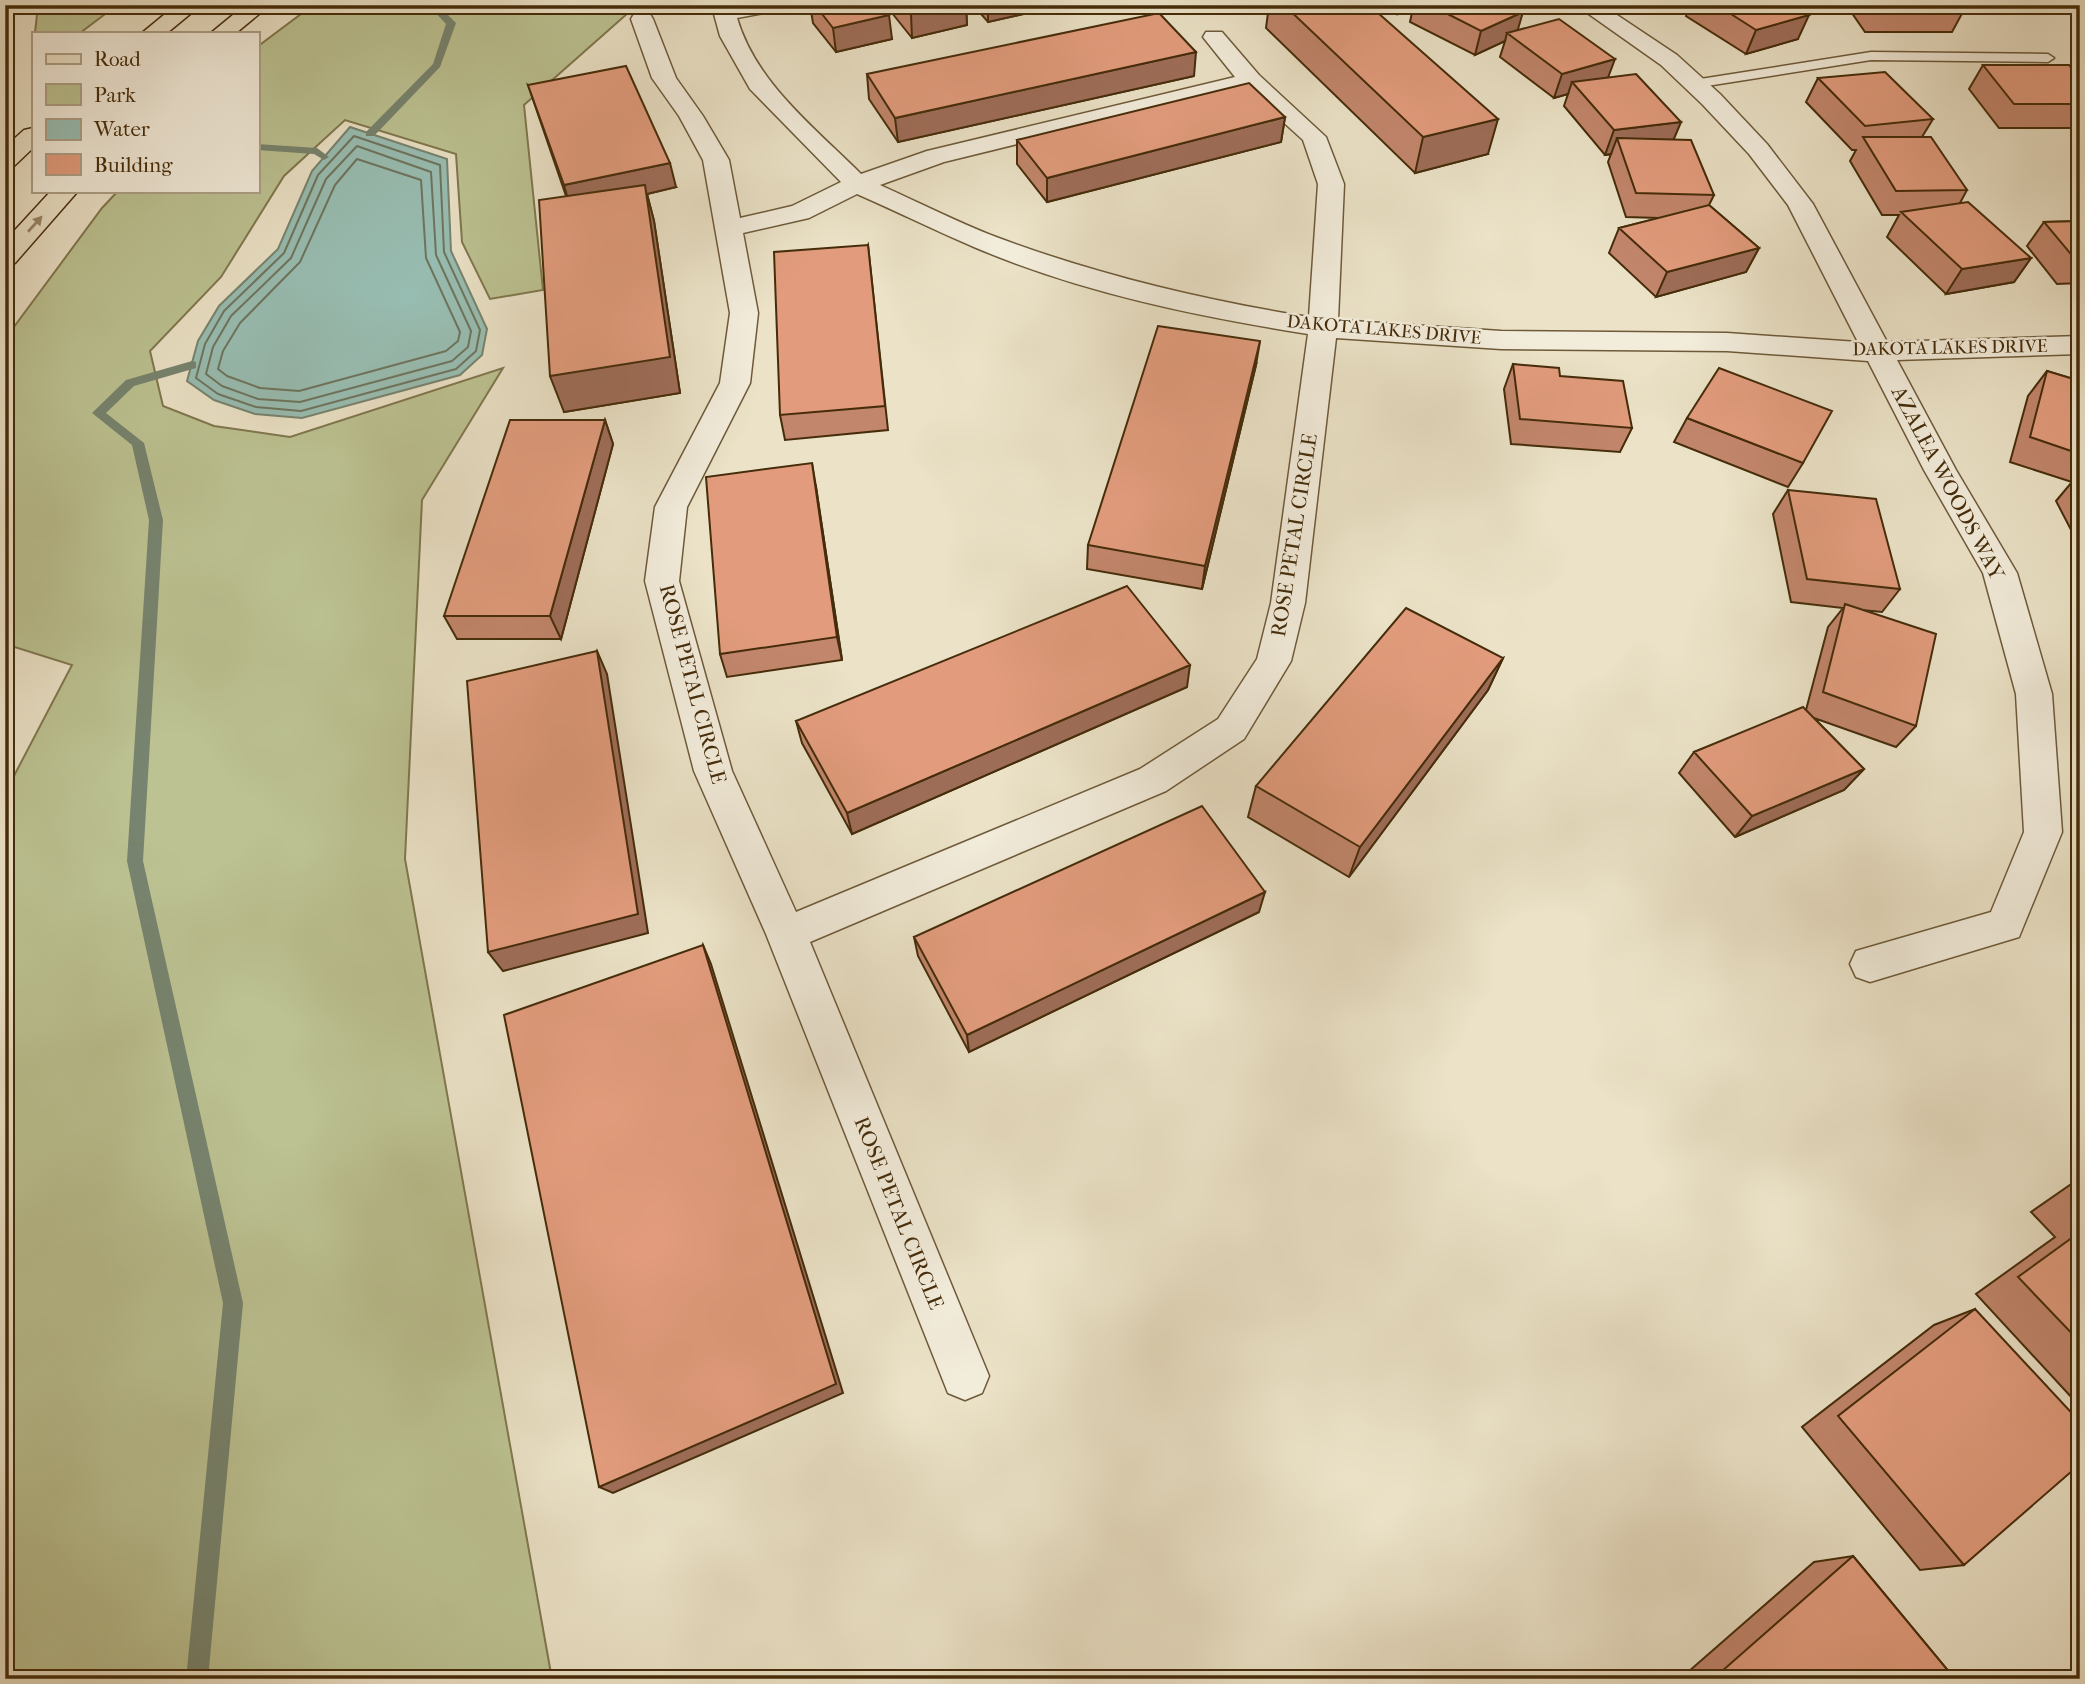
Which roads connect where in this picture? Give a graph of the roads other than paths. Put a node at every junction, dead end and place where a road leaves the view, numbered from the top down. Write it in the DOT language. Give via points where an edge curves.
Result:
graph roads {
  1 [pos="190,5"];
  2 [pos="259,5"];
  3 [pos="772,5"];
  4 [pos="1587,5"];
  5 [pos="722,10"];
  6 [pos="642,19"];
  7 [pos="154,32"];
  8 [pos="223,32"];
  9 [pos="1214,37"];
  10 [pos="2048,58"];
  11 [pos="1251,80"];
  12 [pos="1694,84"];
  13 [pos="32,136"];
  14 [pos="5,161"];
  15 [pos="857,184"];
  16 [pos="64,192"];
  17 [pos="729,228"];
  18 [pos="5,257"];
  19 [pos="1324,328"];
  20 [pos="2080,345"];
  21 [pos="1877,352"];
  22 [pos="786,933"];
  23 [pos="1870,964"];
  24 [pos="965,1376"];
  1 -- 7 [label="main road"];
  2 -- 8 [label="main road"];
  3 -- 5 [label="street"];
  4 -- 12 [label="street, AZALEA WOODS WAY" via="1669,60"];
  5 -- 15 [label="street, DAKOTA LAKES DRIVE" via="758,84"];
  6 -- 17 [label="street, ROSE PETAL CIRCLE" via="664,78 716,160"];
  9 -- 11 [label="street, ROSE PETAL CIRCLE"];
  10 -- 12 [label="lane" via="1871,56"];
  11 -- 15 [label="street" via="936,156"];
  11 -- 19 [label="street, ROSE PETAL CIRCLE" via="1314,137 1331,184"];
  12 -- 21 [label="street, AZALEA WOODS WAY" via="1758,149 1800,204"];
  13 -- 14 [label="main road"];
  15 -- 17 [label="street" via="800,212"];
  15 -- 19 [label="street, DAKOTA LAKES DRIVE" via="985,242 1083,276 1217,311"];
  18 -- 16 [label="main road, one-way"];
  17 -- 22 [label="street, ROSE PETAL CIRCLE" via="744,313 734,383 671,507 662,582 713,771"];
  19 -- 21 [label="street, DAKOTA LAKES DRIVE" via="1500,340 1727,342"];
  19 -- 22 [label="street, ROSE PETAL CIRCLE" via="1288,603 1274,661 1231,729 1153,780"];
  20 -- 21 [label="street, DAKOTA LAKES DRIVE"];
  21 -- 23 [label="street, AZALEA WOODS WAY" via="2000,573 2034,694 2043,832 2005,925"];
  22 -- 24 [label="street, ROSE PETAL CIRCLE"];
}
